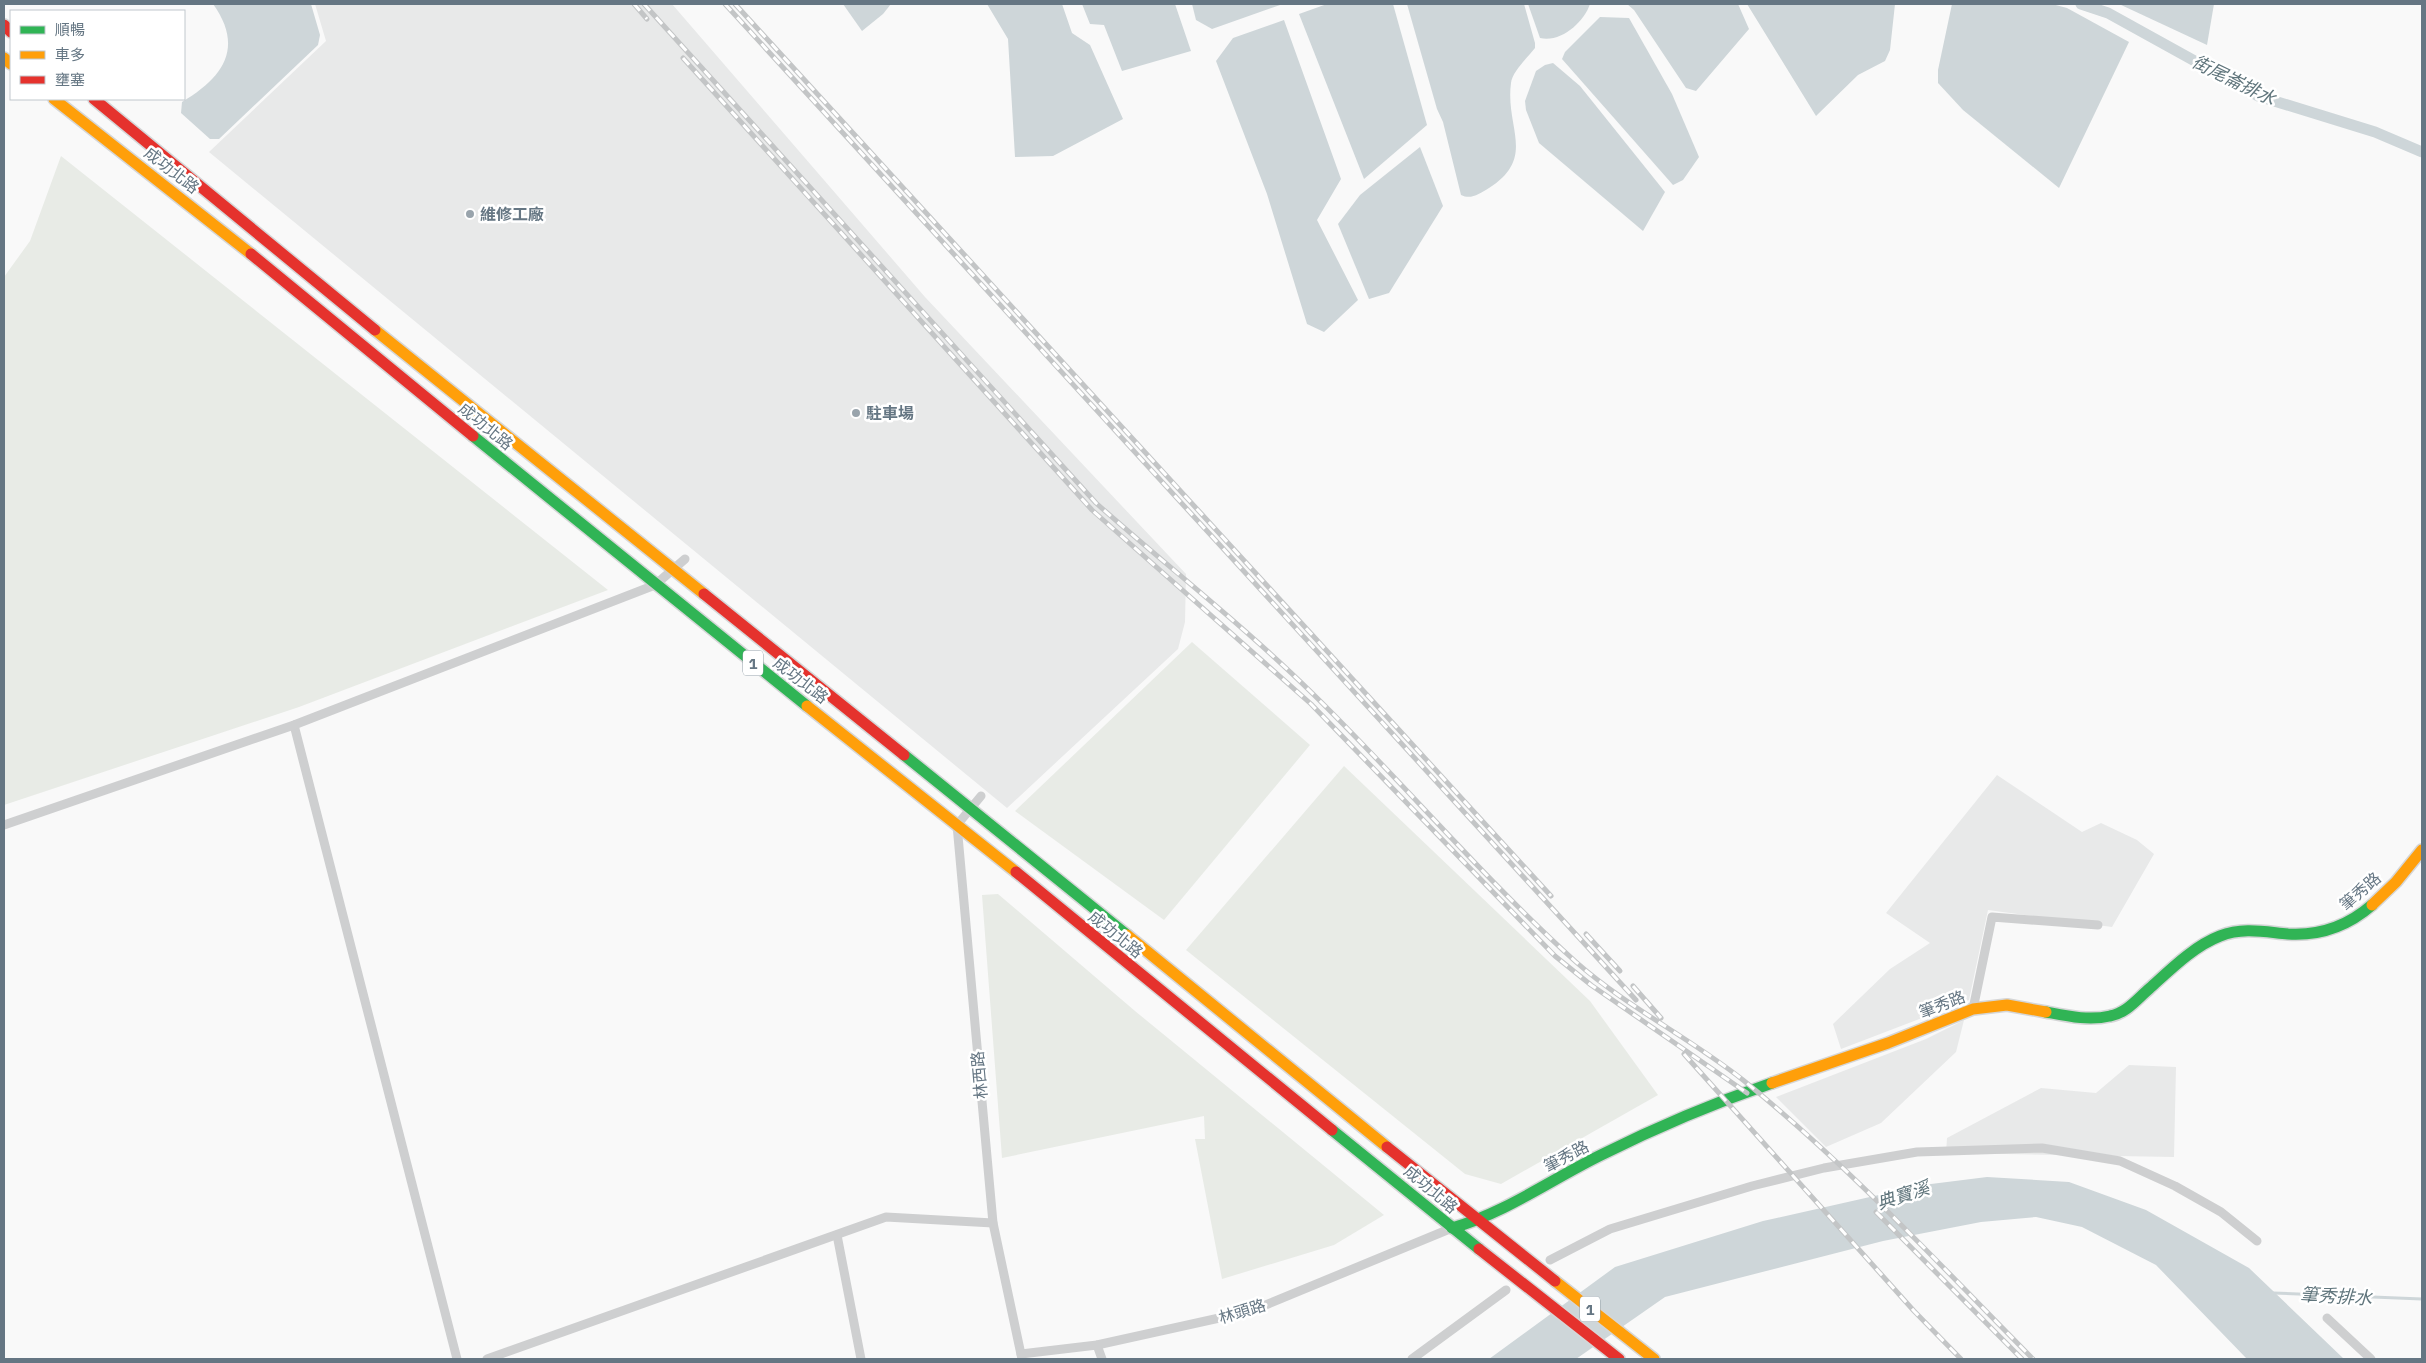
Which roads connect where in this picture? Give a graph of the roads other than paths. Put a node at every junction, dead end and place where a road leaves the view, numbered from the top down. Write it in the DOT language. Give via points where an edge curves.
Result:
graph roads {
  1 [pos="55,100"];
  2 [pos="95,100"];
  3 [pos="685,559"];
  4 [pos="672,570"];
  5 [pos="656,585"];
  6 [pos="294,725"];
  7 [pos="981,796"];
  8 [pos="970,809"];
  9 [pos="4,825"];
  10 [pos="957,825"];
  11 [pos="2422,850"];
  12 [pos="2098,925"];
  13 [pos="1973,1009"];
  14 [pos="1478,1221"];
  15 [pos="993,1223"];
  16 [pos="1452,1228"];
  17 [pos="837,1235"];
  18 [pos="2258,1241"];
  19 [pos="1550,1260"];
  20 [pos="1506,1290"];
  21 [pos="2327,1318"];
  22 [pos="1097,1345"];
  23 [pos="1022,1357"];
  24 [pos="458,1359"];
  25 [pos="487,1359"];
  26 [pos="861,1359"];
  27 [pos="1102,1359"];
  28 [pos="1412,1359"];
  29 [pos="1618,1359"];
  30 [pos="1654,1359"];
  31 [pos="2370,1359"];
  1 -- 5 [label="main road, 成功北路 / 1" via="205,216"];
  2 -- 4 [label="main road, 成功北路 / 1"];
  3 -- 4 [label="street"];
  4 -- 5 [label="street"];
  4 -- 8 [label="main road, 成功北路 / 1"];
  5 -- 6 [label="street"];
  5 -- 10 [label="main road, 成功北路 / 1"];
  6 -- 9 [label="street"];
  6 -- 24 [label="street"];
  7 -- 8 [label="street"];
  8 -- 10 [label="street"];
  8 -- 14 [label="main road, 成功北路 / 1"];
  10 -- 15 [label="street, 林西路"];
  10 -- 16 [label="main road, 成功北路 / 1"];
  11 -- 13 [label="main road, 筆秀路" via="2389,889 2345,926 2321,933 2293,935 2232,930 2215,937 2135,1003 2112,1016 2075,1018 2016,1006 1986,1005"];
  12 -- 13 [label="street" via="1992,917"];
  13 -- 14 [label="main road, 筆秀路" via="1888,1043 1706,1106 1602,1155"];
  14 -- 16 [label="main road, 筆秀路"];
  14 -- 30 [label="main road, 成功北路 / 1"];
  15 -- 17 [label="street" via="886,1217"];
  15 -- 23 [label="street, 林西路"];
  16 -- 22 [label="street, 林頭路" via="1251,1311"];
  16 -- 29 [label="main road, 成功北路 / 1"];
  17 -- 25 [label="street"];
  17 -- 26 [label="street"];
  18 -- 19 [label="street" via="2221,1212 2120,1161 2042,1148 1917,1152 1824,1168 1610,1229"];
  20 -- 28 [label="street"];
  21 -- 31 [label="street"];
  22 -- 23 [label="street, 林頭路"];
  22 -- 27 [label="street"];
}
